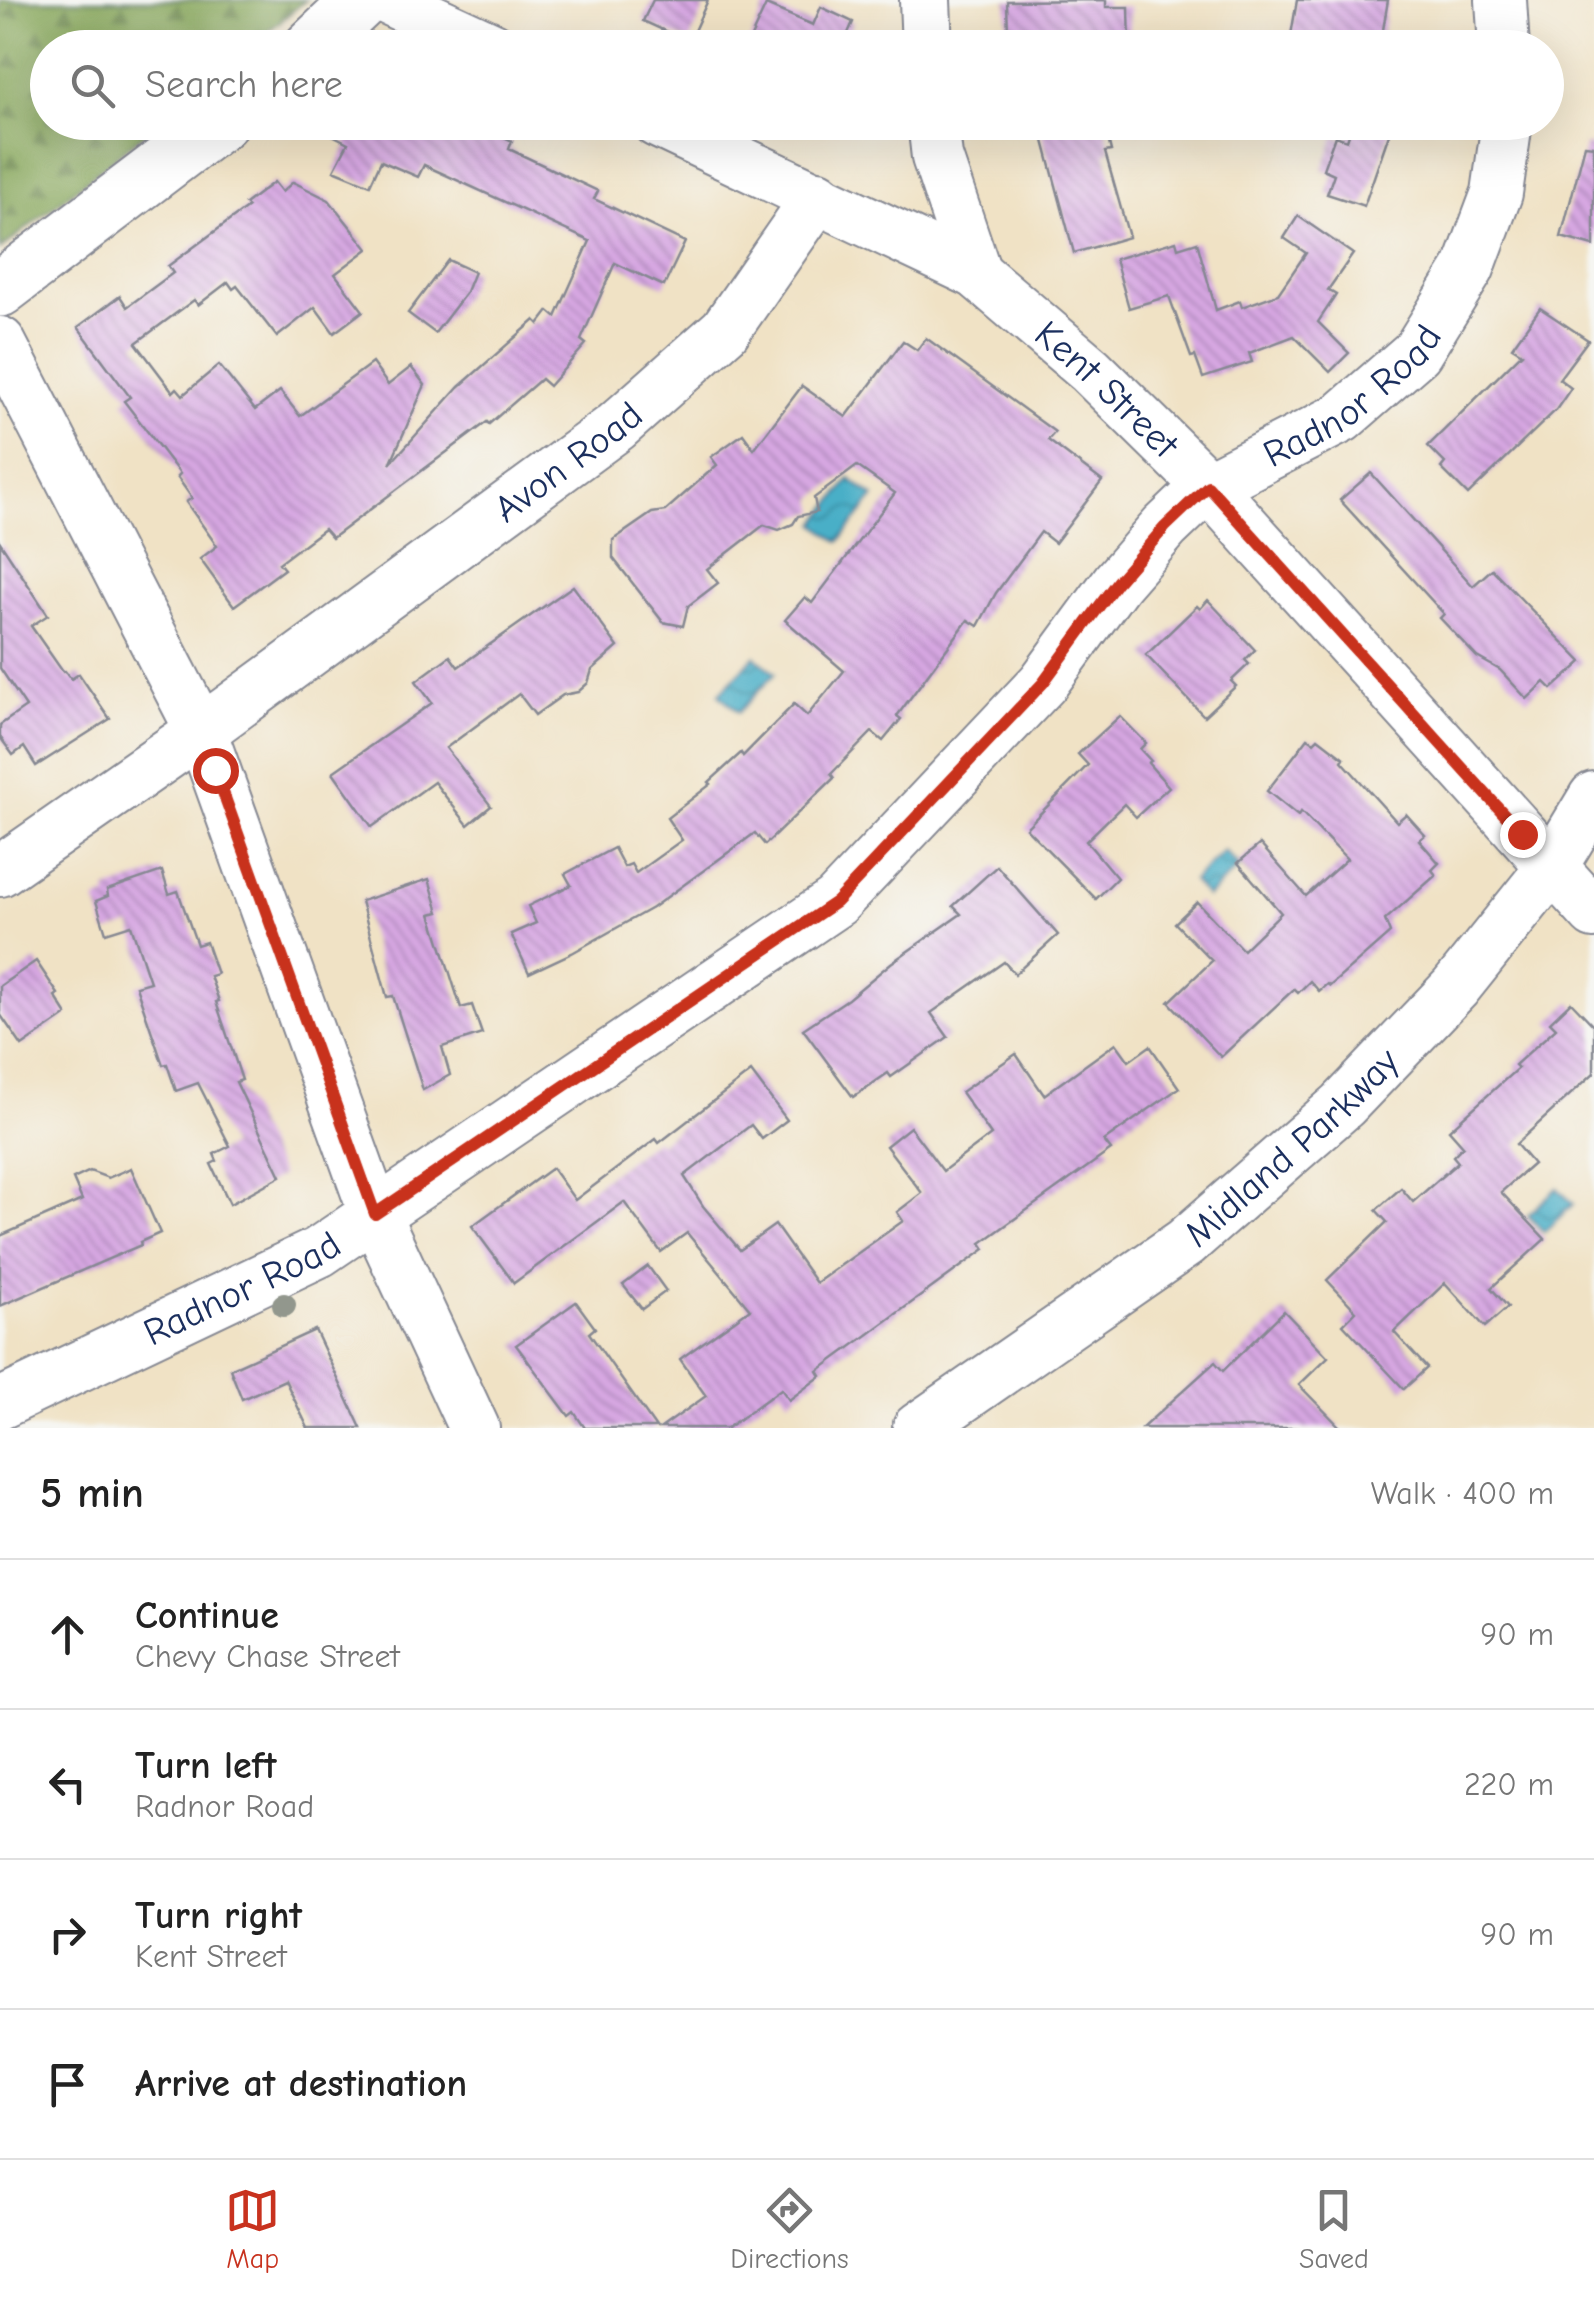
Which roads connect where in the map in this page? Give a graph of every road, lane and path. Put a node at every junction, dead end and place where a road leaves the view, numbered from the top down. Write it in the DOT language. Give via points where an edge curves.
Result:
graph roads {
  1 [pos="362,0"];
  2 [pos="389,0"];
  3 [pos="924,0"];
  4 [pos="1502,0"];
  5 [pos="330,30"];
  6 [pos="454,30"];
  7 [pos="925,30"];
  8 [pos="1503,30"];
  9 [pos="196,140"];
  10 [pos="696,140"];
  11 [pos="935,140"];
  12 [pos="1505,140"];
  13 [pos="818,196"];
  14 [pos="976,273"];
  15 [pos="0,289"];
  16 [pos="0,342"];
  17 [pos="1208,486"];
  18 [pos="201,731"];
  19 [pos="1594,798"];
  20 [pos="1552,866"];
  21 [pos="0,871"];
  22 [pos="1594,913"];
  23 [pos="375,1214"];
  24 [pos="0,1404"];
  25 [pos="474,1428"];
  26 [pos="918,1428"];
  1 -- 5 [label="main road"];
  2 -- 6 [label="street"];
  3 -- 7 [label="street"];
  4 -- 8 [label="street"];
  9 -- 15 [label="main road"];
  10 -- 13 [label="street"];
  11 -- 14 [label="street"];
  12 -- 17 [label="street, Radnor Road" via="1497,193 1469,268 1417,352 1341,418"];
  13 -- 14 [label="street"];
  13 -- 18 [label="street, Avon Road" via="726,330 616,427"];
  14 -- 17 [label="street, Kent Street" via="1090,370"];
  16 -- 18 [label="street"];
  17 -- 20 [label="street, Kent Street"];
  17 -- 23 [label="street, Radnor Road" via="1117,582 1043,683 836,902"];
  18 -- 21 [label="street, Avon Road"];
  18 -- 23 [label="street"];
  19 -- 20 [label="street, Midland Parkway"];
  20 -- 22 [label="street, Kent Street"];
  20 -- 26 [label="street, Midland Parkway" via="1455,988 1343,1104 1185,1243"];
  23 -- 24 [label="street, Radnor Road" via="319,1252"];
  23 -- 25 [label="street"];
}
